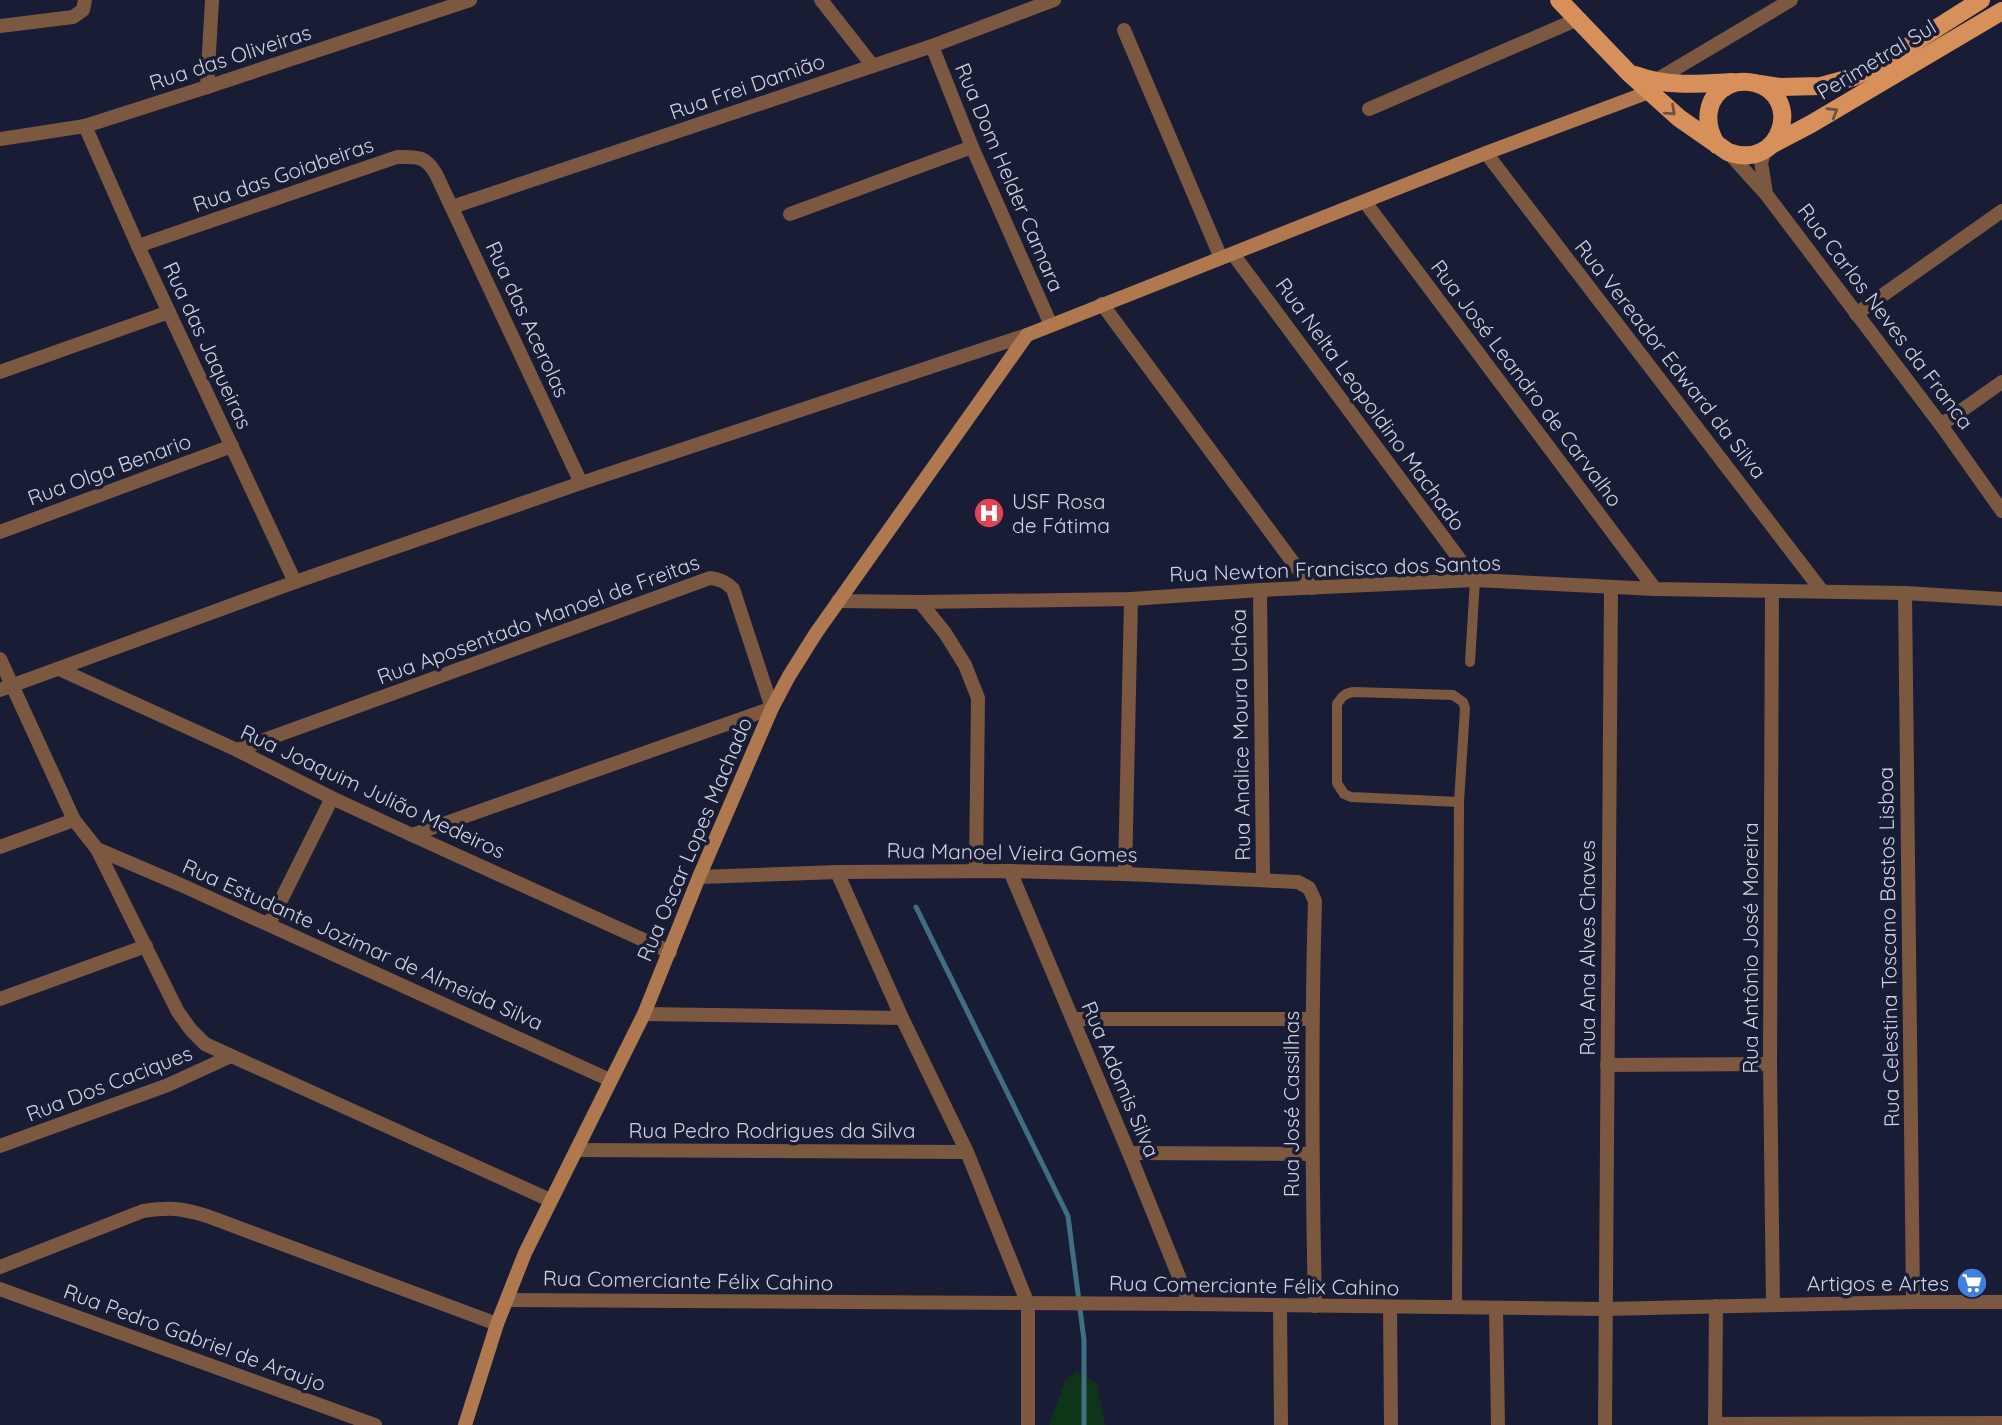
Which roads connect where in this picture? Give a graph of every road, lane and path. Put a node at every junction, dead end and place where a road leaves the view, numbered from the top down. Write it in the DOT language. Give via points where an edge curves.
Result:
graph roads {
  1 [pos="85,0"];
  2 [pos="212,0"];
  3 [pos="470,0"];
  4 [pos="821,0"];
  5 [pos="1054,0"];
  6 [pos="1559,0"];
  7 [pos="1791,0"];
  8 [pos="1981,0"];
  9 [pos="2002,11"];
  10 [pos="1578,19"];
  11 [pos="0,26"];
  12 [pos="1124,30"];
  13 [pos="932,46"];
  14 [pos="873,66"];
  15 [pos="1738,82"];
  16 [pos="1760,84"];
  17 [pos="207,87"];
  18 [pos="1651,87"];
  19 [pos="1369,108"];
  20 [pos="85,126"];
  21 [pos="0,139"];
  22 [pos="972,147"];
  23 [pos="1769,148"];
  24 [pos="1723,149"];
  25 [pos="1486,153"];
  26 [pos="436,174"];
  27 [pos="1766,194"];
  28 [pos="1365,202"];
  29 [pos="452,207"];
  30 [pos="2002,211"];
  31 [pos="790,214"];
  32 [pos="138,246"];
  33 [pos="1227,256"];
  34 [pos="1102,304"];
  35 [pos="169,312"];
  36 [pos="1856,314"];
  37 [pos="1051,325"];
  38 [pos="1027,335"];
  39 [pos="0,372"];
  40 [pos="2002,382"];
  41 [pos="1941,425"];
  42 [pos="232,446"];
  43 [pos="581,483"];
  44 [pos="2002,511"];
  45 [pos="0,531"];
  46 [pos="1475,580"];
  47 [pos="295,582"];
  48 [pos="1611,587"];
  49 [pos="1312,588"];
  50 [pos="1655,589"];
  51 [pos="1260,590"];
  52 [pos="1772,591"];
  53 [pos="1822,591"];
  54 [pos="1905,593"];
  55 [pos="1131,598"];
  56 [pos="2002,599"];
  57 [pos="838,601"];
  58 [pos="920,602"];
  59 [pos="0,659"];
  60 [pos="1470,662"];
  61 [pos="59,668"];
  62 [pos="6,687"];
  63 [pos="772,708"];
  64 [pos="237,750"];
  65 [pos="332,797"];
  66 [pos="1459,802"];
  67 [pos="74,820"];
  68 [pos="412,835"];
  69 [pos="0,847"];
  70 [pos="97,849"];
  71 [pos="976,871"];
  72 [pos="1010,871"];
  73 [pos="837,872"];
  74 [pos="1125,873"];
  75 [pos="699,877"];
  76 [pos="1263,880"];
  77 [pos="1315,901"];
  78 [pos="269,925"];
  79 [pos="146,946"];
  80 [pos="670,952"];
  81 [pos="0,999"];
  82 [pos="644,1014"];
  83 [pos="902,1018"];
  84 [pos="1073,1019"];
  85 [pos="1311,1019"];
  86 [pos="231,1056"];
  87 [pos="1770,1064"];
  88 [pos="1607,1065"];
  89 [pos="610,1080"];
  90 [pos="0,1146"];
  91 [pos="577,1150"];
  92 [pos="967,1152"];
  93 [pos="1129,1153"];
  94 [pos="1311,1154"];
  95 [pos="550,1200"];
  96 [pos="0,1267"];
  97 [pos="0,1289"];
  98 [pos="506,1300"];
  99 [pos="1913,1301"];
  100 [pos="2002,1302"];
  101 [pos="1028,1304"];
  102 [pos="1190,1304"];
  103 [pos="1280,1305"];
  104 [pos="1773,1305"];
  105 [pos="1315,1306"];
  106 [pos="1716,1306"];
  107 [pos="1390,1307"];
  108 [pos="1457,1307"];
  109 [pos="1496,1308"];
  110 [pos="1605,1309"];
  111 [pos="497,1324"];
  112 [pos="2002,1423"];
  113 [pos="1715,1424"];
  114 [pos="375,1425"];
  115 [pos="465,1425"];
  116 [pos="1028,1425"];
  117 [pos="1281,1425"];
  118 [pos="1391,1425"];
  119 [pos="1498,1425"];
  120 [pos="1605,1425"];
  1 -- 11 [label="street" via="83,10 74,17"];
  2 -- 17 [label="street"];
  3 -- 17 [label="street, Rua das Oliveiras"];
  4 -- 14 [label="street"];
  5 -- 13 [label="street, Rua Frei Damião"];
  6 -- 10 [label="main road, Rua Carlos Neves da Franca"];
  7 -- 18 [label="street"];
  8 -- 16 [label="main road, Perimetral Sul" via="1854,77 1821,86"];
  23 -- 9 [label="main road, Perimetral Sul, one-way"];
  10 -- 18 [label="main road, Rua Carlos Neves da Franca" via="1629,73"];
  10 -- 19 [label="street"];
  12 -- 33 [label="street, Rua Nelta Leopoldino Machado"];
  13 -- 14 [label="street, Rua Frei Damião"];
  13 -- 22 [label="street, Rua Dom Helder Camara"];
  14 -- 29 [label="street, Rua Frei Damião"];
  15 -- 16 [label="main road"];
  15 -- 18 [label="main road"];
  15 -- 24 [label="main road" via="1718,93 1708,113 1711,135"];
  16 -- 23 [label="main road" via="1779,102 1782,115 1779,135"];
  17 -- 20 [label="street, Rua das Oliveiras"];
  18 -- 24 [label="main road, Rua Carlos Neves da Franca, one-way" via="1678,118"];
  18 -- 25 [label="street"];
  20 -- 21 [label="street, Rua das Oliveiras"];
  20 -- 32 [label="street, Rua das Jaqueiras"];
  22 -- 31 [label="street"];
  22 -- 37 [label="street, Rua Dom Helder Camara"];
  23 -- 24 [label="main road" via="1742,156"];
  23 -- 27 [label="street" via="1761,162"];
  24 -- 27 [label="street, Rua Carlos Neves da Franca"];
  25 -- 28 [label="street"];
  25 -- 53 [label="street, Rua Vereador Edward da Silva"];
  26 -- 29 [label="street, Rua das Acerolas"];
  26 -- 32 [label="street, Rua das Goiabeiras" via="418,156 397,157"];
  27 -- 36 [label="street, Rua Carlos Neves da Franca"];
  28 -- 33 [label="street"];
  28 -- 50 [label="street, Rua José Leandro de Carvalho"];
  29 -- 43 [label="street, Rua das Acerolas"];
  30 -- 36 [label="street"];
  32 -- 35 [label="street, Rua das Jaqueiras"];
  33 -- 34 [label="street"];
  33 -- 46 [label="street, Rua Nelta Leopoldino Machado"];
  34 -- 37 [label="street"];
  34 -- 49 [label="street"];
  35 -- 39 [label="street"];
  35 -- 42 [label="street, Rua das Jaqueiras"];
  36 -- 41 [label="street, Rua Carlos Neves da Franca"];
  37 -- 38 [label="street"];
  38 -- 43 [label="street"];
  38 -- 57 [label="street, Rua Oscar Lopes Machado"];
  40 -- 41 [label="street"];
  41 -- 44 [label="street, Rua Carlos Neves da Franca"];
  42 -- 45 [label="street, Rua Olga Benario"];
  42 -- 47 [label="street, Rua das Jaqueiras"];
  43 -- 47 [label="street"];
  46 -- 48 [label="street, Rua Newton Francisco dos Santos"];
  46 -- 49 [label="street, Rua Newton Francisco dos Santos"];
  46 -- 60 [label="lane"];
  47 -- 61 [label="street"];
  48 -- 50 [label="street, Rua Newton Francisco dos Santos"];
  48 -- 88 [label="street, Rua Ana Alves Chaves"];
  49 -- 51 [label="street, Rua Newton Francisco dos Santos"];
  50 -- 52 [label="street, Rua Newton Francisco dos Santos"];
  51 -- 55 [label="street, Rua Newton Francisco dos Santos"];
  51 -- 76 [label="street, Rua Analice Moura Uchôa"];
  52 -- 53 [label="street, Rua Newton Francisco dos Santos"];
  52 -- 87 [label="street, Rua Antônio José Moreira"];
  53 -- 54 [label="street, Rua Newton Francisco dos Santos"];
  54 -- 56 [label="street, Rua Newton Francisco dos Santos"];
  54 -- 99 [label="street, Rua Celestina Toscano Bastos Lisboa"];
  55 -- 58 [label="street, Rua Newton Francisco dos Santos"];
  55 -- 74 [label="street"];
  57 -- 58 [label="street, Rua Newton Francisco dos Santos"];
  57 -- 63 [label="street, Rua Oscar Lopes Machado"];
  58 -- 71 [label="street" via="965,664 978,698"];
  59 -- 62 [label="street"];
  61 -- 62 [label="street"];
  61 -- 64 [label="street, Rua Joaquim Julião Medeiros"];
  62 -- 67 [label="street"];
  63 -- 64 [label="street, Rua Aposentado Manoel de Freitas" via="733,589 710,578"];
  63 -- 68 [label="street"];
  63 -- 75 [label="street, Rua Oscar Lopes Machado"];
  64 -- 65 [label="street, Rua Joaquim Julião Medeiros"];
  65 -- 68 [label="street, Rua Joaquim Julião Medeiros"];
  65 -- 78 [label="street"];
  66 -- 66 [label="lane" via="1463,702 1453,695 1354,692 1341,697 1337,704 1337,783 1344,794"];
  66 -- 108 [label="lane"];
  67 -- 69 [label="street"];
  67 -- 70 [label="street"];
  68 -- 80 [label="street, Rua Joaquim Julião Medeiros"];
  70 -- 78 [label="street, Rua Estudante Jozimar de Almeida Silva"];
  70 -- 79 [label="street"];
  71 -- 72 [label="street, Rua Manoel Vieira Gomes"];
  71 -- 73 [label="street, Rua Manoel Vieira Gomes"];
  72 -- 74 [label="street, Rua Manoel Vieira Gomes"];
  72 -- 84 [label="street, Rua Adomis Silva"];
  73 -- 75 [label="street, Rua Manoel Vieira Gomes"];
  73 -- 83 [label="street"];
  74 -- 76 [label="street, Rua Manoel Vieira Gomes"];
  75 -- 80 [label="street, Rua Oscar Lopes Machado"];
  76 -- 77 [label="street, Rua Manoel Vieira Gomes" via="1303,884"];
  77 -- 85 [label="street, Rua José Cassilhas"];
  78 -- 89 [label="street, Rua Estudante Jozimar de Almeida Silva"];
  79 -- 81 [label="street"];
  79 -- 86 [label="street" via="191,1030 205,1044"];
  80 -- 82 [label="street, Rua Oscar Lopes Machado"];
  82 -- 83 [label="street"];
  82 -- 89 [label="street, Rua Oscar Lopes Machado"];
  83 -- 92 [label="street"];
  84 -- 85 [label="street"];
  84 -- 93 [label="street, Rua Adomis Silva"];
  85 -- 94 [label="street, Rua José Cassilhas"];
  86 -- 90 [label="street, Rua Dos Caciques" via="167,1085"];
  86 -- 95 [label="street"];
  87 -- 88 [label="street"];
  87 -- 104 [label="street, Rua Antônio José Moreira"];
  88 -- 110 [label="street, Rua Ana Alves Chaves"];
  89 -- 91 [label="street, Rua Oscar Lopes Machado"];
  91 -- 92 [label="street, Rua Pedro Rodrigues da Silva"];
  91 -- 95 [label="street, Rua Oscar Lopes Machado"];
  92 -- 101 [label="street"];
  93 -- 94 [label="street"];
  93 -- 102 [label="street, Rua Adomis Silva"];
  94 -- 105 [label="street, Rua José Cassilhas"];
  95 -- 98 [label="street, Rua Oscar Lopes Machado"];
  96 -- 111 [label="street" via="143,1211 168,1207"];
  97 -- 114 [label="street, Rua Pedro Gabriel de Araujo"];
  98 -- 101 [label="street, Rua Comerciante Félix Cahino"];
  98 -- 111 [label="street, Rua Oscar Lopes Machado"];
  99 -- 100 [label="street, Rua Comerciante Félix Cahino"];
  99 -- 104 [label="street, Rua Comerciante Félix Cahino"];
  101 -- 102 [label="street, Rua Comerciante Félix Cahino"];
  101 -- 116 [label="street"];
  102 -- 103 [label="street, Rua Comerciante Félix Cahino"];
  103 -- 105 [label="street, Rua Comerciante Félix Cahino"];
  103 -- 117 [label="street"];
  104 -- 106 [label="street, Rua Comerciante Félix Cahino"];
  105 -- 107 [label="street, Rua Comerciante Félix Cahino"];
  106 -- 110 [label="street, Rua Comerciante Félix Cahino"];
  106 -- 113 [label="street"];
  107 -- 108 [label="street, Rua Comerciante Félix Cahino"];
  107 -- 118 [label="street"];
  108 -- 109 [label="street, Rua Comerciante Félix Cahino"];
  109 -- 110 [label="street, Rua Comerciante Félix Cahino"];
  109 -- 119 [label="street"];
  110 -- 120 [label="street, Rua Ana Alves Chaves"];
  111 -- 115 [label="street, Rua Oscar Lopes Machado"];
  112 -- 113 [label="street"];
}
